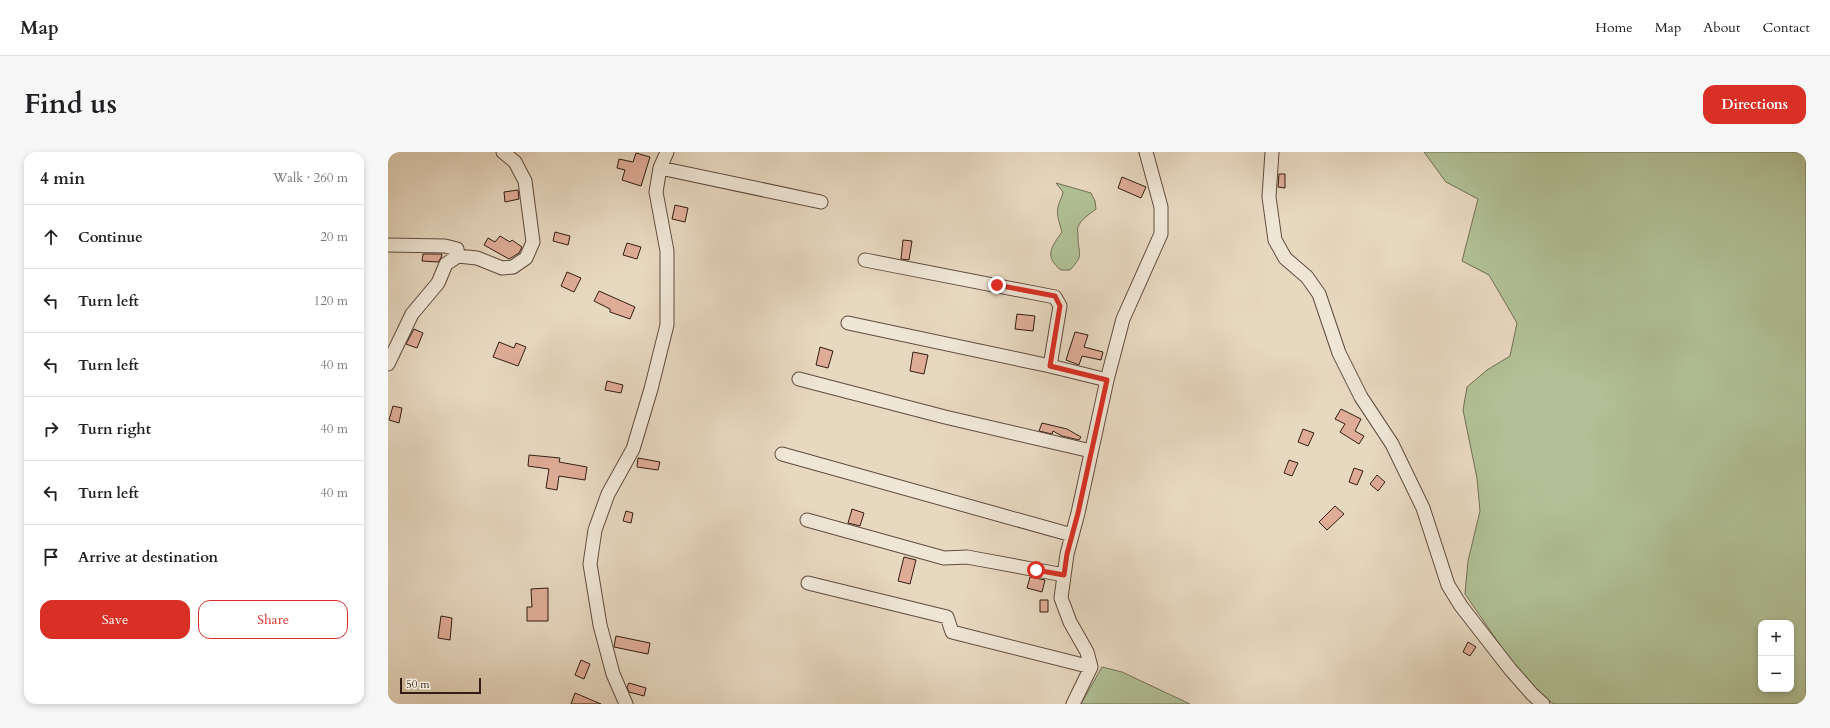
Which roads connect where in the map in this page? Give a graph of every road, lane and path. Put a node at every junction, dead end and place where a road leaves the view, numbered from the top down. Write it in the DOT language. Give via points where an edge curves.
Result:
graph roads {
  1 [pos="503,152"];
  2 [pos="667,152"];
  3 [pos="1146,152"];
  4 [pos="1272,152"];
  5 [pos="660,168"];
  6 [pos="821,202"];
  7 [pos="388,245"];
  8 [pos="458,256"];
  9 [pos="865,260"];
  10 [pos="848,323"];
  11 [pos="388,364"];
  12 [pos="1050,366"];
  13 [pos="799,379"];
  14 [pos="1107,380"];
  15 [pos="1091,451"];
  16 [pos="782,454"];
  17 [pos="807,520"];
  18 [pos="1072,535"];
  19 [pos="1064,575"];
  20 [pos="808,582"];
  21 [pos="1091,667"];
  22 [pos="626,704"];
  23 [pos="1073,704"];
  24 [pos="1543,704"];
  1 -- 8 [label="street" via="515,162 525,181 532,242 526,258 513,267 502,268 477,258"];
  2 -- 5 [label="street"];
  3 -- 14 [label="street" via="1161,207 1161,234 1123,319"];
  4 -- 24 [label="street" via="1268,197 1275,240 1285,258 1307,277 1319,294 1339,353 1354,384 1392,444 1423,508 1448,585 1461,606 1510,669"];
  5 -- 6 [label="street"];
  5 -- 22 [label="street" via="656,192 667,251 667,325 652,389 633,448 608,494 595,530 590,564 600,625 613,674"];
  7 -- 8 [label="street" via="444,246 457,249"];
  8 -- 11 [label="street" via="446,264 438,283 412,314"];
  9 -- 12 [label="street" via="1055,296 1060,306"];
  10 -- 12 [label="street"];
  12 -- 14 [label="street"];
  13 -- 15 [label="street" via="944,417"];
  14 -- 15 [label="street"];
  15 -- 18 [label="street"];
  16 -- 18 [label="street"];
  17 -- 19 [label="street" via="944,558 967,557"];
  18 -- 19 [label="street"];
  19 -- 21 [label="street" via="1061,598 1070,622 1087,652"];
  20 -- 21 [label="street" via="947,616 952,632"];
  21 -- 23 [label="street"];
}
